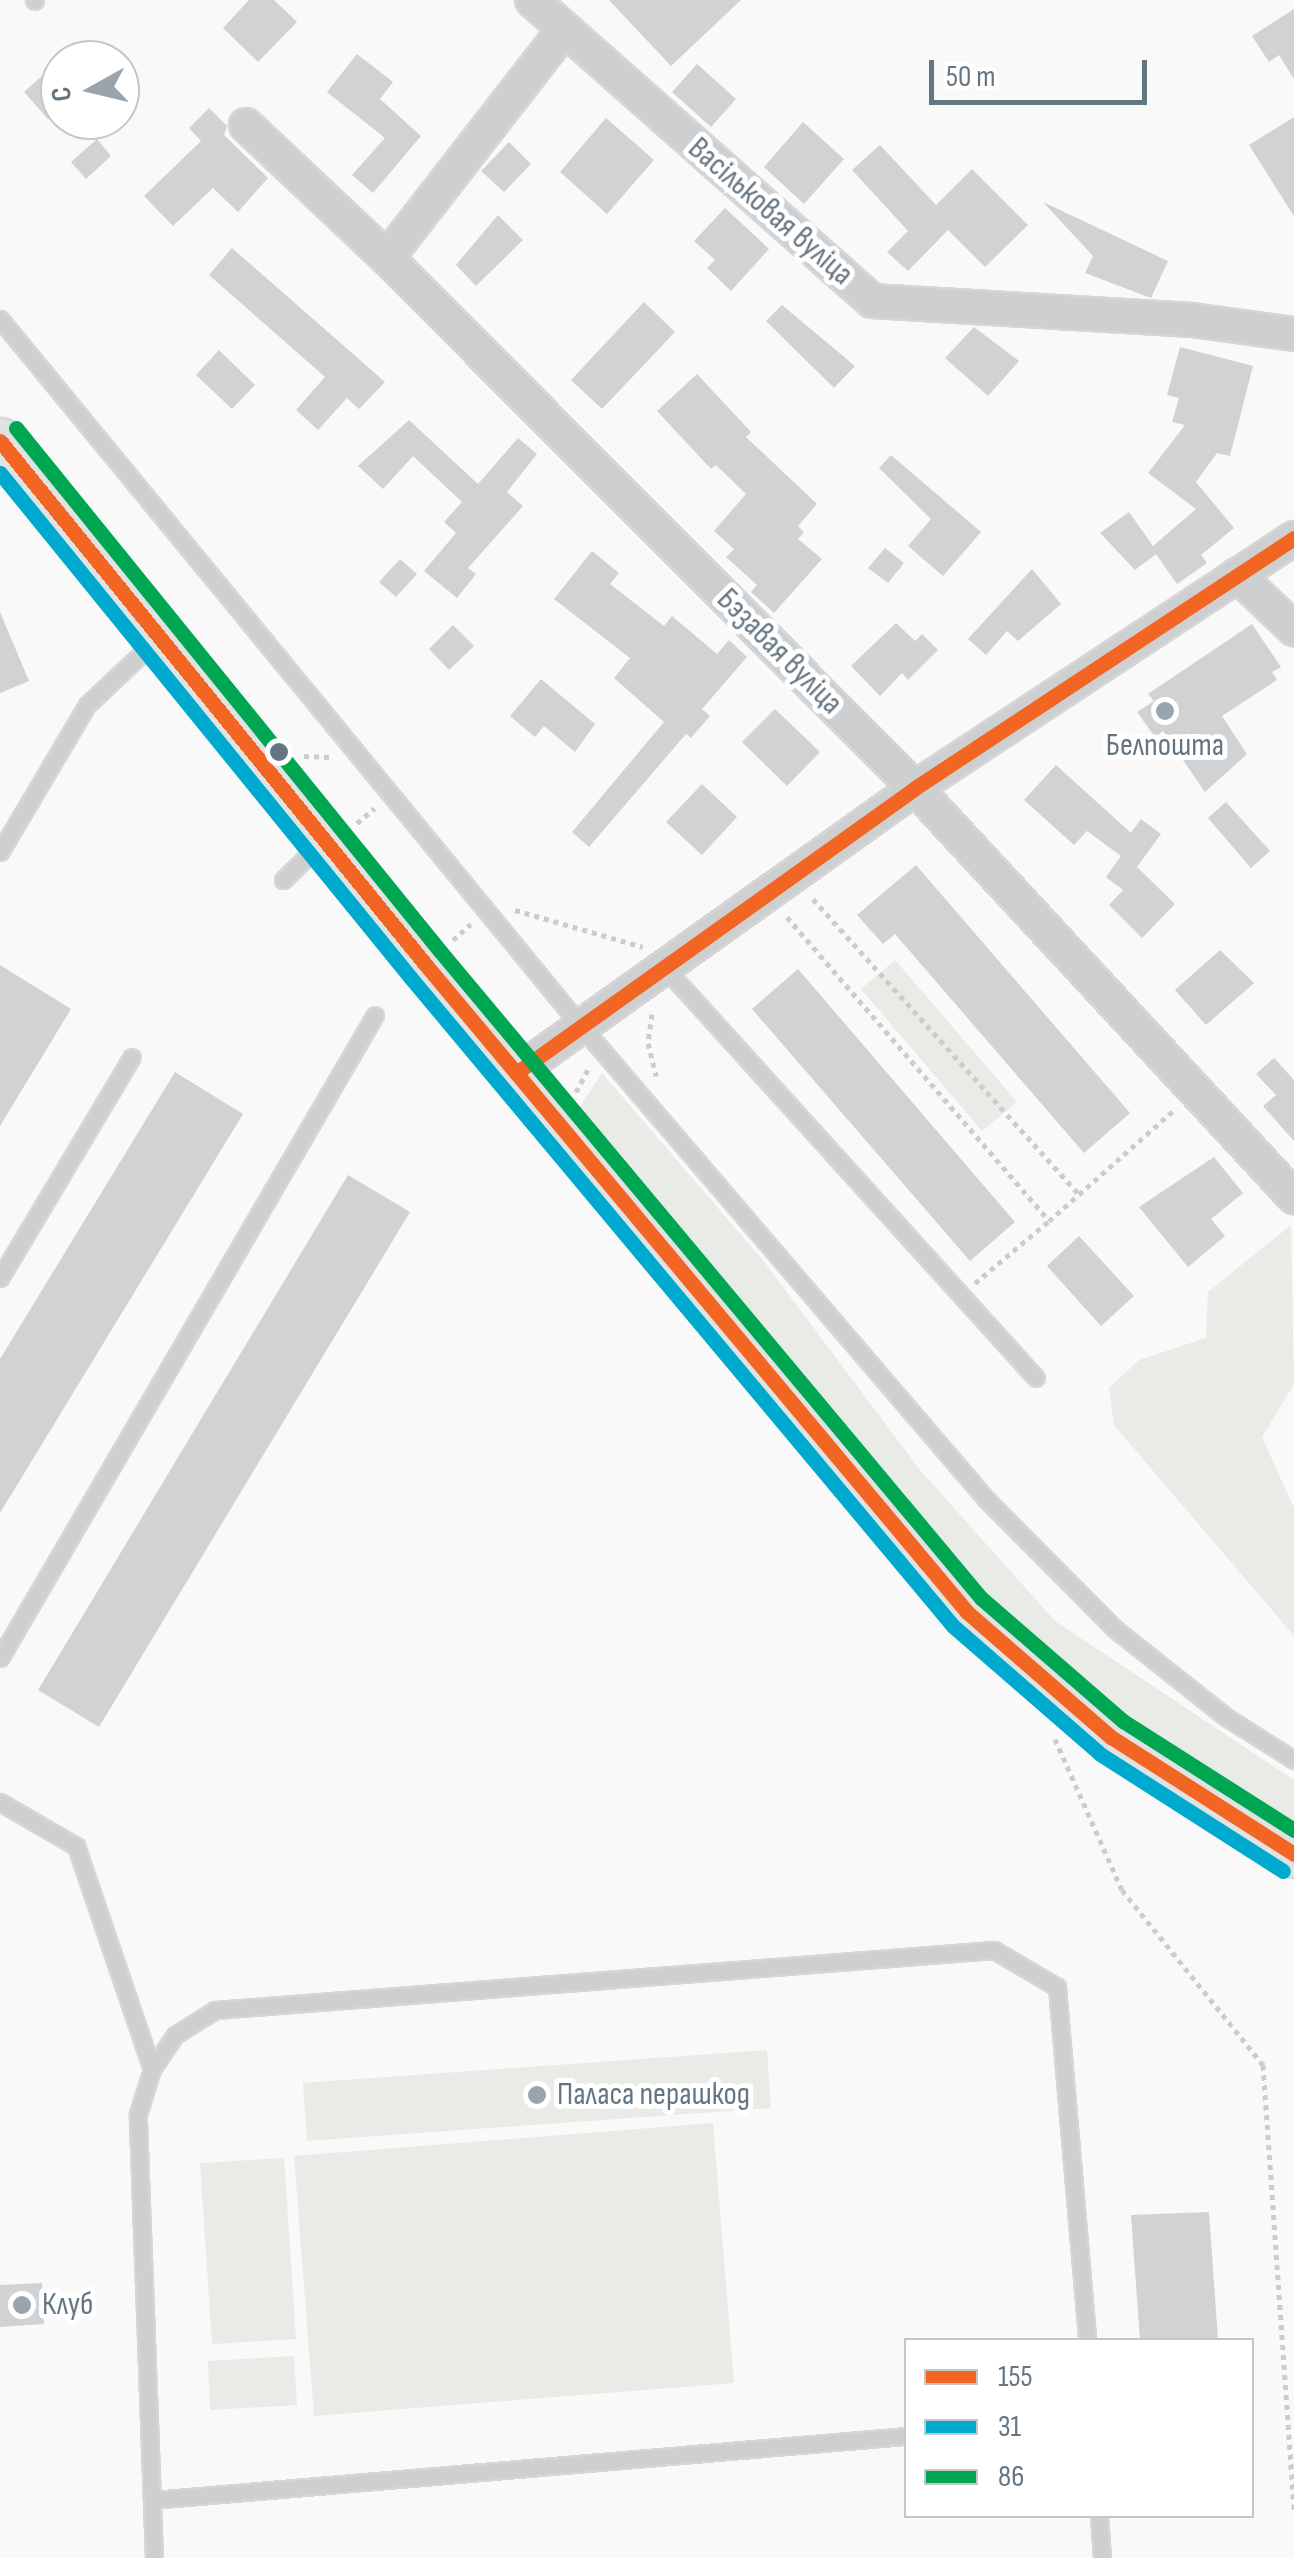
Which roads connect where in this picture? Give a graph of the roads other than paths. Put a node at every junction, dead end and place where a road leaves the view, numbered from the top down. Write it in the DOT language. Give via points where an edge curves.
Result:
graph roads {
  1 [pos="532,0"];
  2 [pos="563,30"];
  3 [pos="246,126"];
  4 [pos="388,258"];
  5 [pos="0,319"];
  6 [pos="1294,334"];
  7 [pos="0,441"];
  8 [pos="1294,538"];
  9 [pos="1237,574"];
  10 [pos="1294,630"];
  11 [pos="160,636"];
  12 [pos="915,788"];
  13 [pos="326,838"];
  14 [pos="0,852"];
  15 [pos="282,880"];
  16 [pos="666,967"];
  17 [pos="375,1015"];
  18 [pos="581,1026"];
  19 [pos="132,1057"];
  20 [pos="516,1073"];
  21 [pos="1294,1197"];
  22 [pos="0,1278"];
  23 [pos="1036,1378"];
  24 [pos="0,1658"];
  25 [pos="1294,1760"];
  26 [pos="0,1802"];
  27 [pos="1294,1854"];
  28 [pos="152,2069"];
  29 [pos="1087,2338"];
  30 [pos="904,2436"];
  31 [pos="152,2500"];
  32 [pos="1099,2518"];
  33 [pos="154,2558"];
  34 [pos="1102,2558"];
  1 -- 2 [label="street, Васільковая вуліца"];
  2 -- 4 [label="street"];
  2 -- 6 [label="street, Васільковая вуліца" via="872,301 1192,320"];
  3 -- 4 [label="street, Бэзавая вуліца"];
  4 -- 12 [label="street, Бэзавая вуліца"];
  5 -- 18 [label="lane"];
  7 -- 11 [label="main road"];
  8 -- 9 [label="street"];
  9 -- 10 [label="street"];
  9 -- 12 [label="street"];
  11 -- 13 [label="main road"];
  11 -- 14 [label="lane" via="87,704"];
  12 -- 16 [label="street"];
  12 -- 21 [label="street, Бэзавая вуліца"];
  13 -- 15 [label="lane"];
  13 -- 20 [label="main road"];
  16 -- 18 [label="street"];
  16 -- 23 [label="lane"];
  17 -- 24 [label="lane"];
  18 -- 20 [label="street"];
  18 -- 25 [label="lane" via="1046,1564 1157,1664"];
  19 -- 22 [label="lane"];
  20 -- 27 [label="main road" via="992,1638 1134,1754"];
  26 -- 28 [label="lane" via="76,1846"];
  28 -- 29 [label="lane" via="175,2035 215,2010 994,1950 1056,1986"];
  28 -- 31 [label="lane" via="138,2114"];
  30 -- 31 [label="lane"];
  31 -- 33 [label="lane"];
  32 -- 34 [label="lane"];
}
